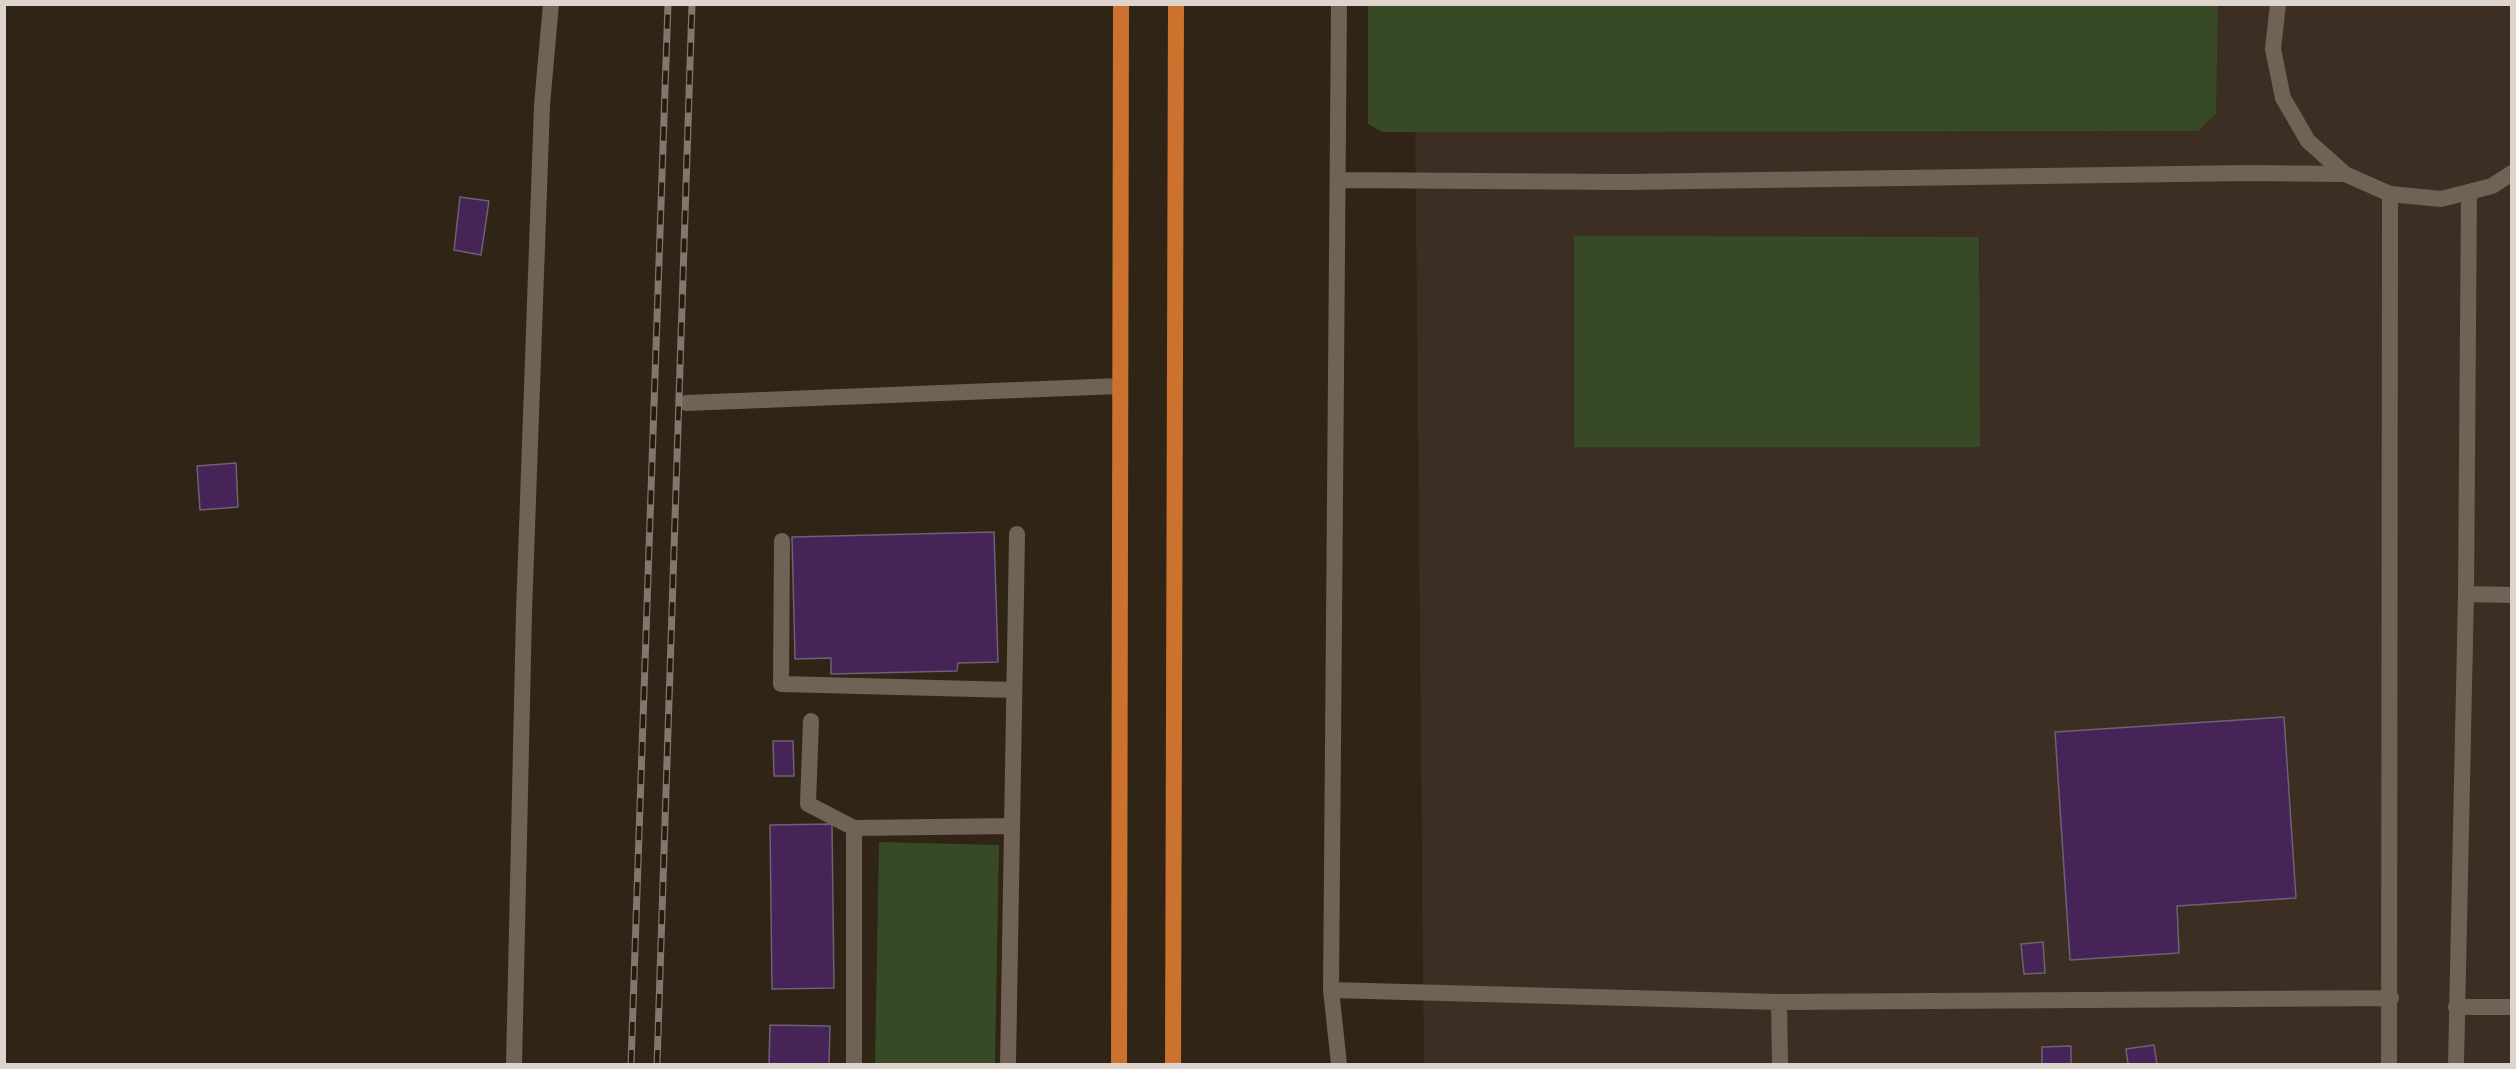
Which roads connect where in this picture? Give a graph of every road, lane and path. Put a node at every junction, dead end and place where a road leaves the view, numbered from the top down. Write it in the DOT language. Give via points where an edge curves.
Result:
graph roads {
  1 [pos="551,4"];
  2 [pos="1120,4"];
  3 [pos="1176,4"];
  4 [pos="1339,4"];
  5 [pos="2278,4"];
  6 [pos="2345,174"];
  7 [pos="2509,175"];
  8 [pos="1338,180"];
  9 [pos="2469,192"];
  10 [pos="2390,194"];
  11 [pos="1120,387"];
  12 [pos="686,403"];
  13 [pos="1017,534"];
  14 [pos="782,541"];
  15 [pos="2466,594"];
  16 [pos="2511,595"];
  17 [pos="1014,690"];
  18 [pos="811,721"];
  19 [pos="1012,826"];
  20 [pos="854,828"];
  21 [pos="1331,990"];
  22 [pos="2391,998"];
  23 [pos="1779,1002"];
  24 [pos="2456,1007"];
  25 [pos="2511,1007"];
  26 [pos="514,1065"];
  27 [pos="854,1065"];
  28 [pos="1008,1065"];
  29 [pos="1119,1065"];
  30 [pos="1173,1065"];
  31 [pos="1339,1065"];
  32 [pos="1780,1065"];
  33 [pos="2389,1065"];
  34 [pos="2456,1065"];
  1 -- 26 [label="street" via="543,105 524,588"];
  2 -- 11 [label="highway"];
  3 -- 30 [label="highway"];
  4 -- 8 [label="street"];
  5 -- 6 [label="street" via="2273,49 2283,98 2308,141"];
  6 -- 8 [label="street" via="1623,182"];
  6 -- 10 [label="street"];
  7 -- 9 [label="street" via="2492,186"];
  8 -- 21 [label="street"];
  9 -- 10 [label="street" via="2440,199"];
  9 -- 15 [label="street"];
  10 -- 22 [label="street"];
  11 -- 12 [label="street"];
  11 -- 29 [label="highway"];
  13 -- 17 [label="street"];
  14 -- 17 [label="street" via="781,684"];
  15 -- 16 [label="street"];
  15 -- 24 [label="street"];
  17 -- 19 [label="street"];
  18 -- 20 [label="street" via="808,804"];
  19 -- 20 [label="street"];
  19 -- 28 [label="street"];
  20 -- 27 [label="street"];
  21 -- 23 [label="street"];
  21 -- 31 [label="street"];
  22 -- 23 [label="street"];
  22 -- 33 [label="street"];
  23 -- 32 [label="street"];
  24 -- 25 [label="street"];
  24 -- 34 [label="street"];
}
